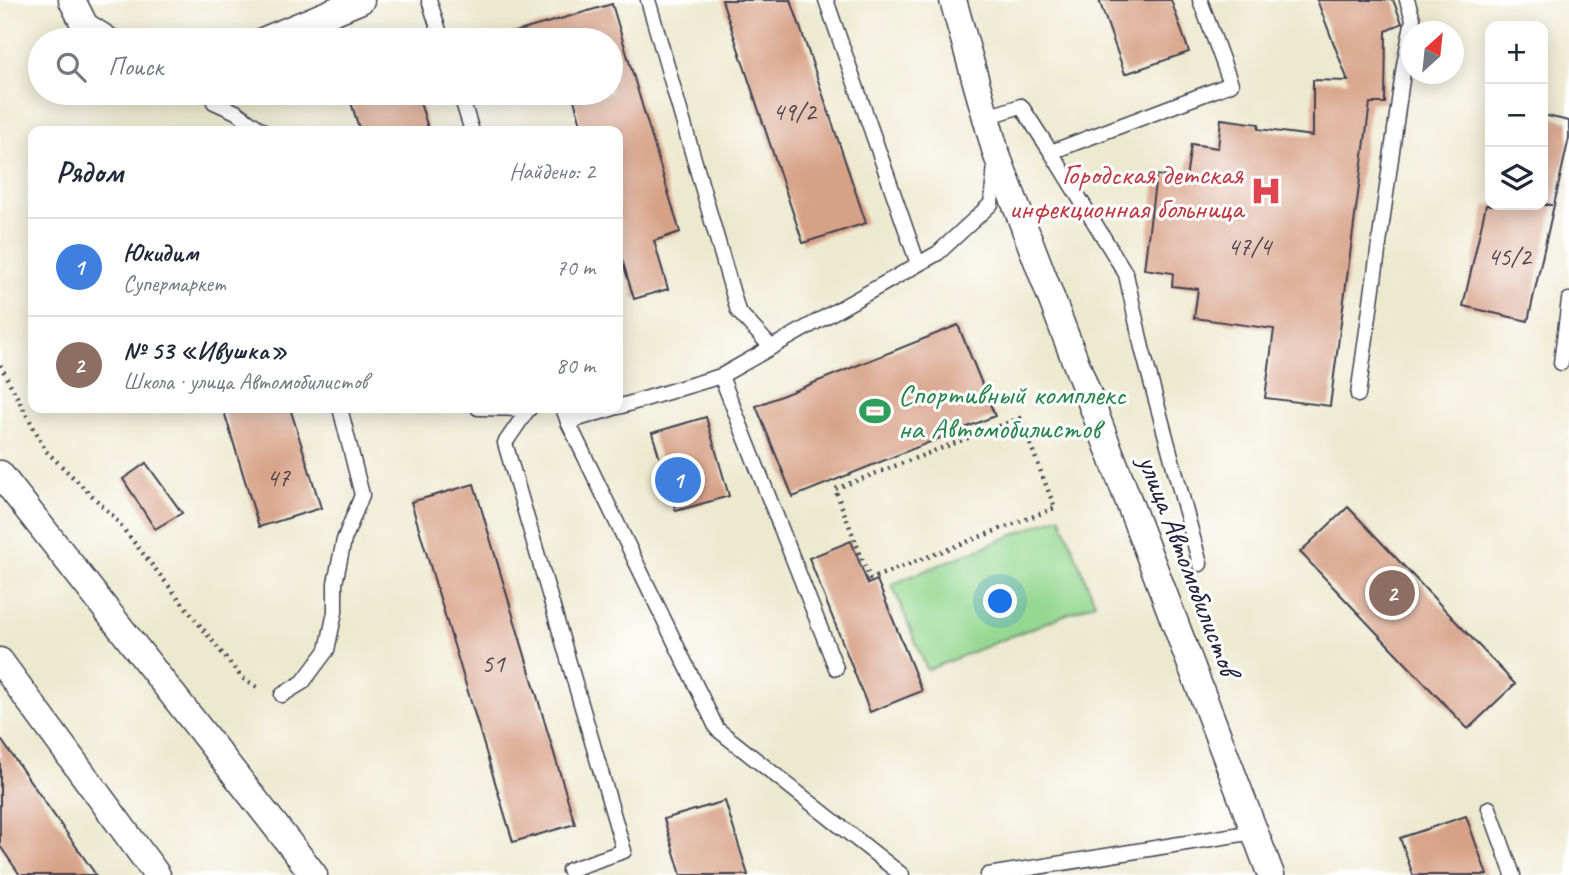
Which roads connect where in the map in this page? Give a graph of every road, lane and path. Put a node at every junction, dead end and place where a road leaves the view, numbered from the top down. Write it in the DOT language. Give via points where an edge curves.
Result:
graph roads {
  1 [pos="72,0"];
  2 [pos="361,0"];
  3 [pos="429,0"];
  4 [pos="648,0"];
  5 [pos="826,0"];
  6 [pos="953,0"];
  7 [pos="1200,0"];
  8 [pos="1407,0"];
  9 [pos="88,28"];
  10 [pos="294,28"];
  11 [pos="438,28"];
  12 [pos="221,105"];
  13 [pos="464,105"];
  14 [pos="986,117"];
  15 [pos="256,126"];
  16 [pos="470,126"];
  17 [pos="1051,152"];
  18 [pos="996,153"];
  19 [pos="918,264"];
  20 [pos="1569,300"];
  21 [pos="771,347"];
  22 [pos="1561,363"];
  23 [pos="0,365"];
  24 [pos="721,376"];
  25 [pos="1358,395"];
  26 [pos="623,405"];
  27 [pos="341,413"];
  28 [pos="526,413"];
  29 [pos="565,415"];
  30 [pos="1020,418"];
  31 [pos="0,474"];
  32 [pos="1200,564"];
  33 [pos="0,661"];
  34 [pos="836,668"];
  35 [pos="282,695"];
  36 [pos="1489,808"];
  37 [pos="1254,832"];
  38 [pos="569,870"];
  39 [pos="1011,873"];
  40 [pos="157,875"];
  41 [pos="314,875"];
  42 [pos="902,875"];
  43 [pos="988,875"];
  44 [pos="1271,875"];
  45 [pos="1513,875"];
  1 -- 9 [label="street"];
  2 -- 10 [label="street"];
  3 -- 11 [label="lane"];
  4 -- 21 [label="lane" via="738,312"];
  5 -- 19 [label="lane"];
  6 -- 14 [label="street, улица Автомобилистов"];
  7 -- 17 [label="lane" via="1231,84"];
  8 -- 25 [label="lane" via="1413,19"];
  12 -- 15 [label="lane"];
  13 -- 16 [label="lane"];
  14 -- 17 [label="lane" via="1021,106"];
  14 -- 18 [label="street, улица Автомобилистов"];
  17 -- 32 [label="lane" via="1126,274"];
  18 -- 19 [label="lane" via="991,204 938,253"];
  18 -- 37 [label="street, улица Автомобилистов"];
  19 -- 21 [label="lane"];
  20 -- 22 [label="lane"];
  21 -- 24 [label="lane"];
  23 -- 35 [label="path" via="46,451 113,516 242,678"];
  24 -- 26 [label="lane"];
  24 -- 34 [label="lane"];
  27 -- 35 [label="lane" via="362,495 344,540 327,650 303,681"];
  28 -- 38 [label="lane" via="505,443 624,851"];
  29 -- 42 [label="lane" via="717,729"];
  30 -- 30 [label="path" via="835,489 870,579 1055,508"];
  31 -- 41 [label="street"];
  33 -- 40 [label="street"];
  36 -- 45 [label="lane"];
  37 -- 39 [label="lane"];
  37 -- 44 [label="street, улица Автомобилистов"];
  39 -- 43 [label="lane"];
}
